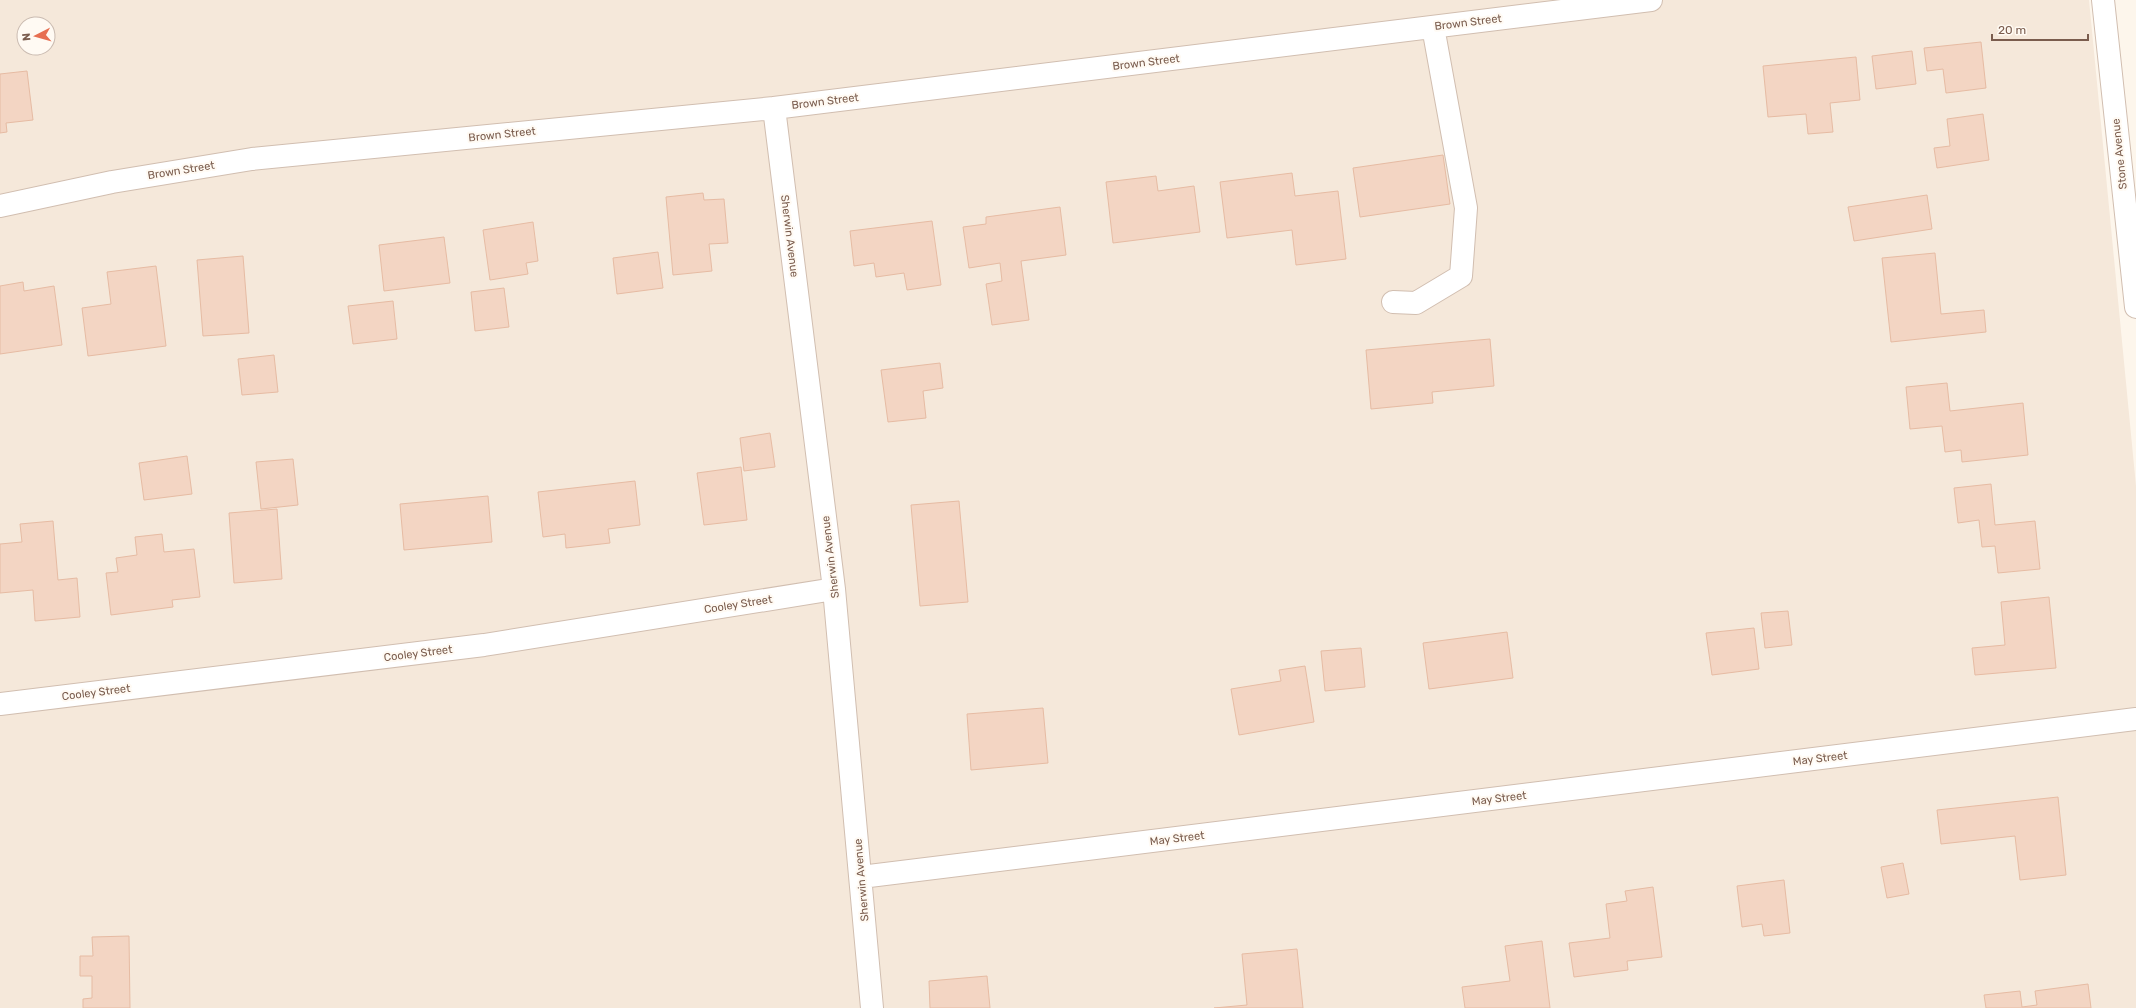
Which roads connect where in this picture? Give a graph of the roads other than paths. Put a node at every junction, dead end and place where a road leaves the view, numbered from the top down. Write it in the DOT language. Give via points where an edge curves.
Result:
graph roads {
  1 [pos="1651,0"];
  2 [pos="2102,0"];
  3 [pos="1433,27"];
  4 [pos="774,108"];
  5 [pos="0,206"];
  6 [pos="1393,302"];
  7 [pos="2136,308"];
  8 [pos="834,589"];
  9 [pos="0,704"];
  10 [pos="2136,719"];
  11 [pos="861,877"];
  12 [pos="872,1008"];
  1 -- 3 [label="street, Brown Street"];
  2 -- 7 [label="street, Stone Avenue"];
  3 -- 4 [label="street, Brown Street"];
  3 -- 6 [label="street" via="1466,208 1461,276 1416,303"];
  4 -- 5 [label="street, Brown Street" via="252,158 112,182"];
  4 -- 8 [label="street, Sherwin Avenue"];
  8 -- 9 [label="street, Cooley Street" via="484,645"];
  8 -- 11 [label="street, Sherwin Avenue"];
  10 -- 11 [label="street, May Street"];
  11 -- 12 [label="street, Sherwin Avenue"];
}
